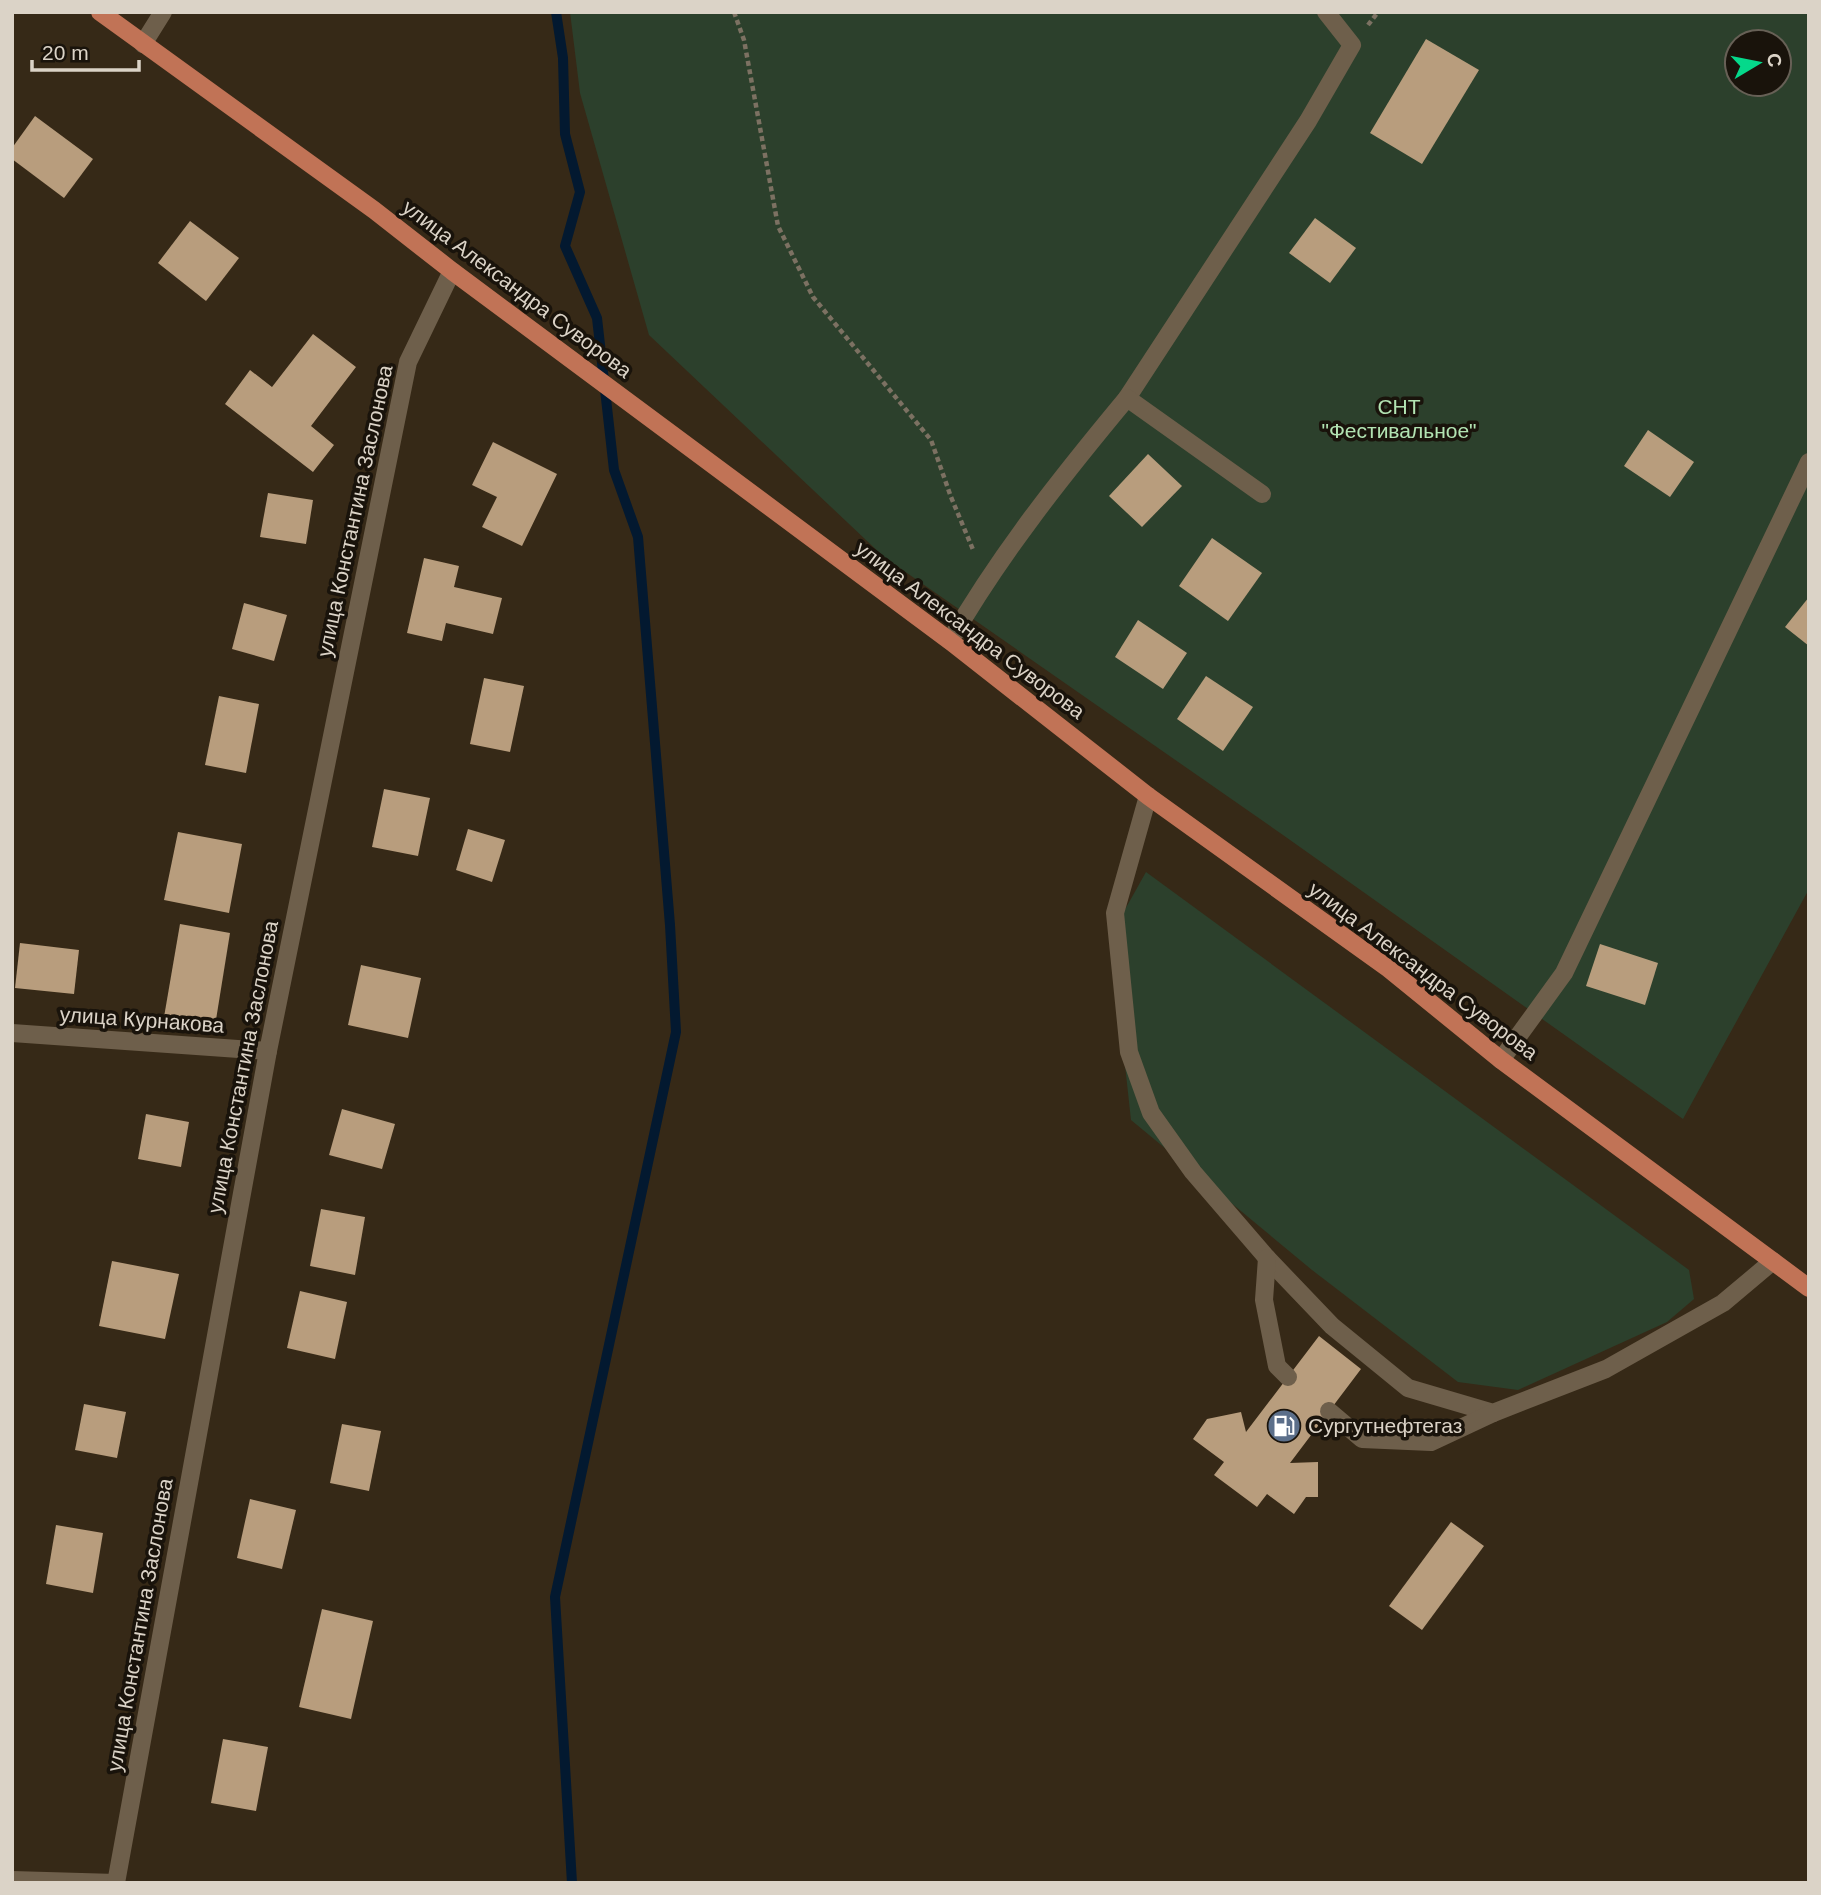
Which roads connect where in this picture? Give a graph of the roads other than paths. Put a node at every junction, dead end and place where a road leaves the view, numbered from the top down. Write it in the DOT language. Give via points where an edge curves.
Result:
graph roads {
  1 [pos="100,12"];
  2 [pos="163,12"];
  3 [pos="1326,12"];
  4 [pos="142,44"];
  5 [pos="452,271"];
  6 [pos="1127,398"];
  7 [pos="1809,462"];
  8 [pos="1262,494"];
  9 [pos="950,641"];
  10 [pos="1148,796"];
  11 [pos="12,1033"];
  12 [pos="268,1051"];
  13 [pos="1501,1060"];
  14 [pos="1267,1258"];
  15 [pos="1773,1261"];
  16 [pos="1809,1287"];
  17 [pos="1288,1377"];
  18 [pos="1329,1411"];
  19 [pos="1493,1413"];
  20 [pos="12,1880"];
  21 [pos="116,1883"];
  1 -- 4 [label="main road, улица Александра Суворова"];
  2 -- 4 [label="street"];
  3 -- 6 [label="street" via="1352,45 1308,121"];
  4 -- 5 [label="main road, улица Александра Суворова" via="374,209"];
  5 -- 9 [label="main road, улица Александра Суворова"];
  5 -- 12 [label="street, улица Константина Заслонова" via="408,362"];
  6 -- 8 [label="street"];
  6 -- 9 [label="street" via="995,567"];
  7 -- 13 [label="street" via="1564,973"];
  9 -- 10 [label="main road, улица Александра Суворова"];
  10 -- 13 [label="main road, улица Александра Суворова" via="1389,969"];
  10 -- 14 [label="street" via="1115,913 1129,1052 1151,1113 1193,1172"];
  11 -- 12 [label="street, улица Курнакова"];
  12 -- 21 [label="street, улица Константина Заслонова"];
  13 -- 15 [label="main road, улица Александра Суворова"];
  14 -- 17 [label="street" via="1264,1300 1277,1366"];
  14 -- 19 [label="street" via="1332,1326 1408,1388"];
  15 -- 16 [label="main road, улица Александра Суворова"];
  15 -- 19 [label="street" via="1723,1303 1606,1369"];
  18 -- 19 [label="street" via="1362,1439 1431,1442"];
  20 -- 21 [label="street"];
}
